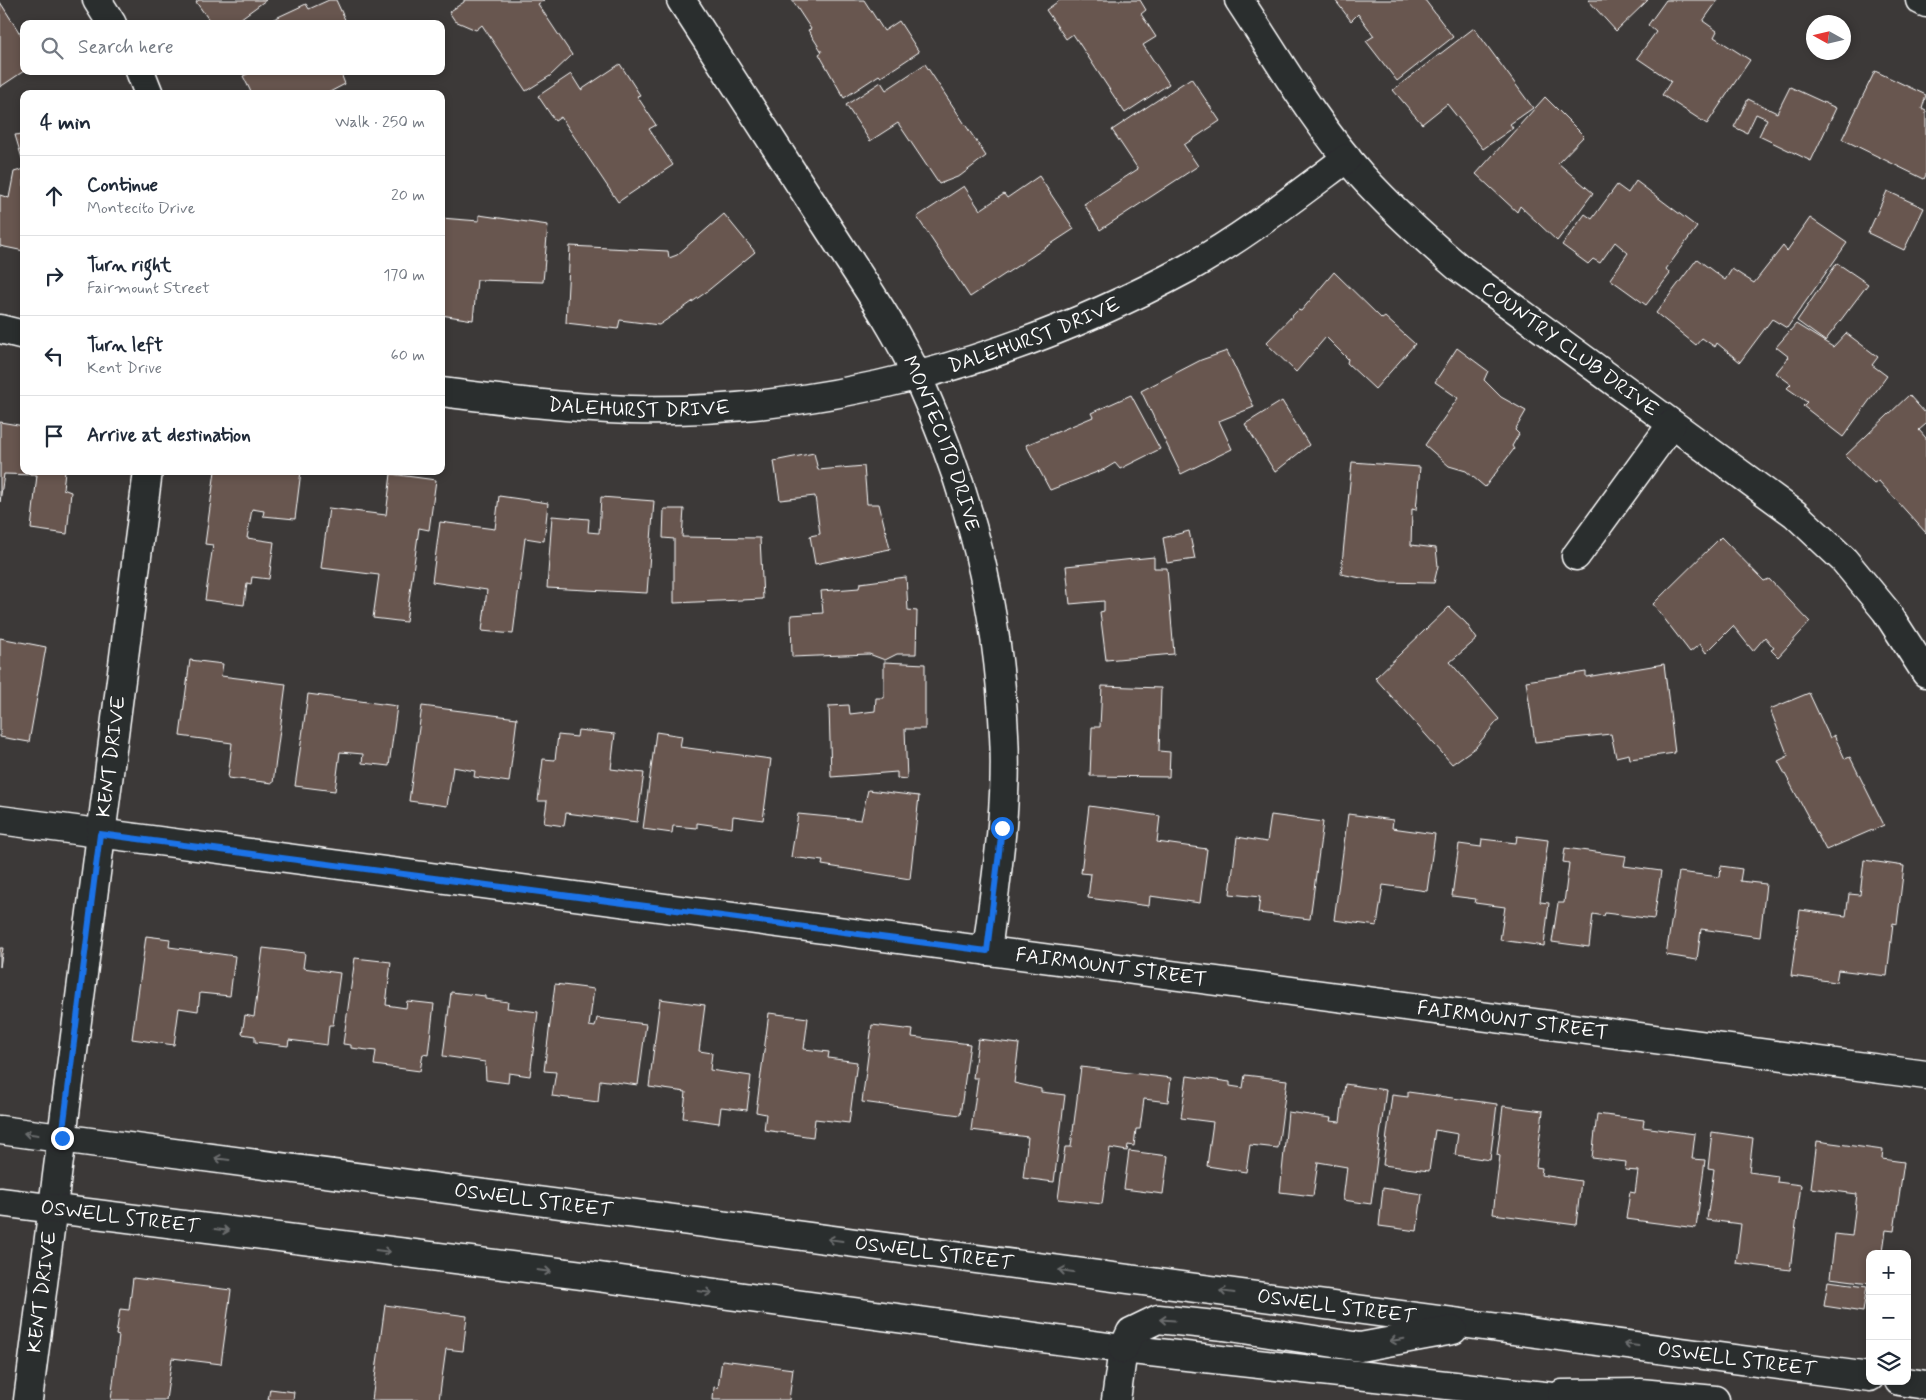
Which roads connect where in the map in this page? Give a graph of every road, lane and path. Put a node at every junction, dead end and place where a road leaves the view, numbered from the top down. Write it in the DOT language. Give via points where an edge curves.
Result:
graph roads {
  1 [pos="97,0"];
  2 [pos="682,0"];
  3 [pos="1240,0"];
  4 [pos="1920,0"];
  5 [pos="1926,3"];
  6 [pos="110,20"];
  7 [pos="142,75"];
  8 [pos="147,90"];
  9 [pos="1348,158"];
  10 [pos="0,329"];
  11 [pos="20,334"];
  12 [pos="917,376"];
  13 [pos="445,393"];
  14 [pos="1672,424"];
  15 [pos="147,475"];
  16 [pos="1576,556"];
  17 [pos="1926,673"];
  18 [pos="0,820"];
  19 [pos="100,834"];
  20 [pos="987,951"];
  21 [pos="1926,1075"];
  22 [pos="0,1130"];
  23 [pos="62,1138"];
  24 [pos="0,1202"];
  25 [pos="53,1209"];
  26 [pos="1479,1326"];
  27 [pos="1123,1349"];
  28 [pos="1866,1376"];
  29 [pos="1911,1383"];
  30 [pos="1926,1385"];
  31 [pos="1535,1394"];
  32 [pos="28,1400"];
  33 [pos="1116,1400"];
  34 [pos="1580,1400"];
  35 [pos="1715,1400"];
  1 -- 6 [label="street"];
  2 -- 12 [label="street, MONTECITO DRIVE" via="880,309"];
  3 -- 9 [label="street, COUNTRY CLUB DRIVE" via="1307,104"];
  4 -- 5 [label="street"];
  7 -- 8 [label="street"];
  9 -- 12 [label="street, DALEHURST DRIVE" via="1270,216 1189,267 1103,310 1014,346"];
  9 -- 14 [label="street, COUNTRY CLUB DRIVE" via="1407,223 1458,267"];
  10 -- 11 [label="street"];
  12 -- 13 [label="street, DALEHURST DRIVE" via="823,396 718,407 631,410 535,404"];
  12 -- 20 [label="street, MONTECITO DRIVE" via="955,466 981,554 997,645 1004,736 1002,810"];
  14 -- 16 [label="street"];
  14 -- 17 [label="street, COUNTRY CLUB DRIVE" via="1795,514 1844,560 1886,611"];
  15 -- 19 [label="street, KENT DRIVE"];
  18 -- 19 [label="street, FAIRMOUNT STREET"];
  19 -- 20 [label="street, FAIRMOUNT STREET"];
  19 -- 23 [label="street, KENT DRIVE"];
  20 -- 21 [label="street, FAIRMOUNT STREET"];
  23 -- 22 [label="street, OSWELL STREET, one-way"];
  23 -- 25 [label="street, KENT DRIVE"];
  26 -- 23 [label="street, OSWELL STREET, one-way"];
  24 -- 25 [label="street, OSWELL STREET"];
  25 -- 27 [label="street, OSWELL STREET, one-way"];
  25 -- 32 [label="street, KENT DRIVE"];
  26 -- 27 [label="street, one-way" via="1360,1347 1158,1319 1131,1332"];
  28 -- 26 [label="street, OSWELL STREET, one-way"];
  27 -- 31 [label="street, OSWELL STREET"];
  27 -- 33 [label="street"];
  29 -- 30 [label="street"];
  31 -- 34 [label="street, OSWELL STREET"];
  31 -- 35 [label="street" via="1640,1393"];
}
